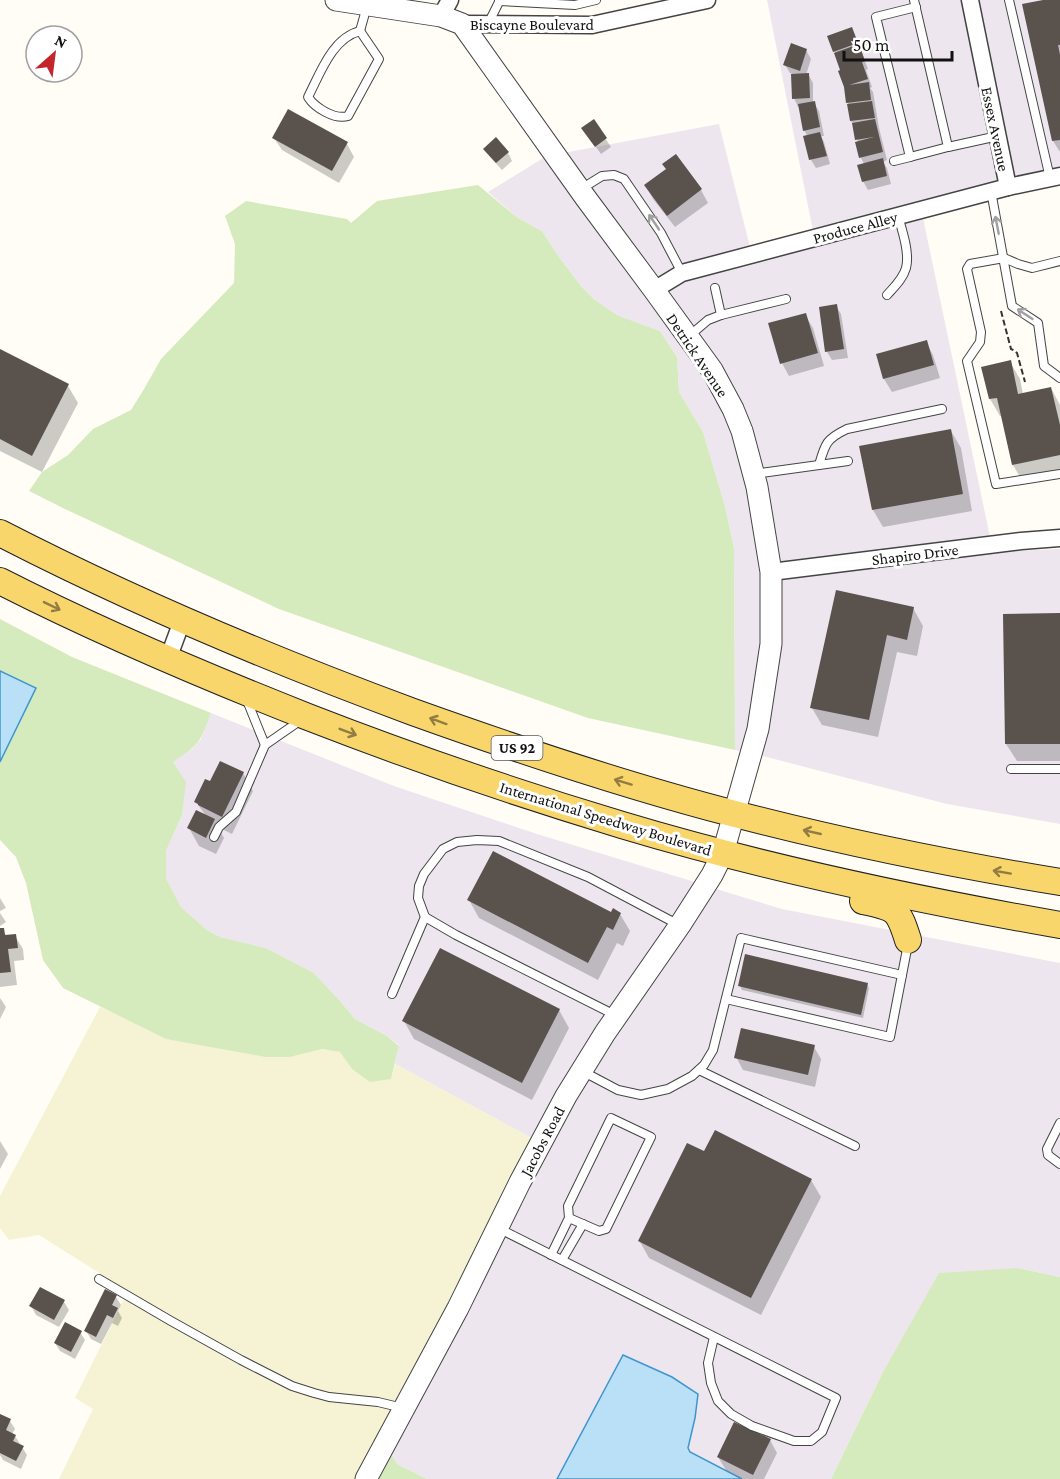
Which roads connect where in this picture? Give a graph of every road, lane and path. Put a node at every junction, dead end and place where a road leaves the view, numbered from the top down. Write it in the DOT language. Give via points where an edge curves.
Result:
graph roads {
  1 [pos="336,0"];
  2 [pos="500,0"];
  3 [pos="596,0"];
  4 [pos="707,0"];
  5 [pos="970,0"];
  6 [pos="1009,0"];
  7 [pos="915,4"];
  8 [pos="367,5"];
  9 [pos="446,8"];
  10 [pos="462,24"];
  11 [pos="488,24"];
  12 [pos="360,31"];
  13 [pos="998,136"];
  14 [pos="948,147"];
  15 [pos="910,157"];
  16 [pos="894,161"];
  17 [pos="1055,177"];
  18 [pos="1008,187"];
  19 [pos="579,190"];
  20 [pos="991,191"];
  21 [pos="898,216"];
  22 [pos="1004,258"];
  23 [pos="1060,261"];
  24 [pos="682,273"];
  25 [pos="715,288"];
  26 [pos="654,290"];
  27 [pos="887,296"];
  28 [pos="786,299"];
  29 [pos="721,315"];
  30 [pos="687,338"];
  31 [pos="1060,378"];
  32 [pos="942,409"];
  33 [pos="848,460"];
  34 [pos="819,465"];
  35 [pos="754,474"];
  36 [pos="1060,474"];
  37 [pos="0,533"];
  38 [pos="1060,538"];
  39 [pos="771,572"];
  40 [pos="0,580"];
  41 [pos="182,621"];
  42 [pos="168,659"];
  43 [pos="243,691"];
  44 [pos="306,716"];
  45 [pos="265,745"];
  46 [pos="1011,769"];
  47 [pos="1060,769"];
  48 [pos="735,814"];
  49 [pos="214,837"];
  50 [pos="723,853"];
  51 [pos="770,864"];
  52 [pos="1060,882"];
  53 [pos="954,906"];
  54 [pos="425,917"];
  55 [pos="680,925"];
  56 [pos="1060,926"];
  57 [pos="908,940"];
  58 [pos="902,975"];
  59 [pos="392,994"];
  60 [pos="726,999"];
  61 [pos="616,1016"];
  62 [pos="582,1070"];
  63 [pos="699,1070"];
  64 [pos="1060,1123"];
  65 [pos="855,1146"];
  66 [pos="1060,1164"];
  67 [pos="569,1218"];
  68 [pos="583,1224"];
  69 [pos="498,1228"];
  70 [pos="551,1255"];
  71 [pos="562,1260"];
  72 [pos="99,1279"];
  73 [pos="714,1337"];
  74 [pos="404,1408"];
  75 [pos="366,1479"];
  1 -- 8 [label="street"];
  2 -- 3 [label="lane" via="575,5"];
  2 -- 11 [label="lane"];
  4 -- 11 [label="street, Biscayne Boulevard" via="650,9 592,25"];
  5 -- 13 [label="street, Essex Avenue"];
  6 -- 17 [label="lane"];
  7 -- 14 [label="lane"];
  7 -- 15 [label="lane" via="876,17"];
  8 -- 9 [label="street"];
  8 -- 12 [label="lane"];
  9 -- 10 [label="street"];
  10 -- 11 [label="street, Biscayne Boulevard"];
  10 -- 19 [label="street, Detrick Avenue"];
  12 -- 12 [label="lane" via="338,44 308,97 338,117 348,116 379,59"];
  13 -- 14 [label="lane"];
  13 -- 18 [label="street, Essex Avenue"];
  14 -- 15 [label="lane"];
  15 -- 16 [label="lane"];
  17 -- 18 [label="street, Produce Alley"];
  18 -- 20 [label="street, Produce Alley"];
  24 -- 19 [label="lane, one-way" via="661,233 624,179 602,176"];
  19 -- 26 [label="street, Detrick Avenue"];
  20 -- 21 [label="street, Produce Alley"];
  22 -- 20 [label="lane, one-way"];
  21 -- 24 [label="street, Produce Alley"];
  21 -- 27 [label="lane" via="905,241 906,267"];
  22 -- 23 [label="lane" via="1032,268"];
  31 -- 22 [label="lane, one-way" via="1044,366 1038,323 1012,306"];
  22 -- 36 [label="lane" via="970,264 967,270 981,332 980,342 967,361 996,484"];
  24 -- 26 [label="street, Produce Alley"];
  25 -- 29 [label="lane"];
  26 -- 30 [label="street, Detrick Avenue"];
  28 -- 29 [label="lane"];
  29 -- 30 [label="lane" via="708,320"];
  30 -- 35 [label="street, Detrick Avenue" via="712,370 733,409"];
  32 -- 34 [label="lane" via="847,429 825,444"];
  33 -- 34 [label="lane"];
  34 -- 35 [label="lane"];
  35 -- 39 [label="street, Detrick Avenue"];
  37 -- 41 [label="main road, US 92"];
  38 -- 39 [label="street, Shapiro Drive"];
  39 -- 48 [label="street, Detrick Avenue" via="771,644 759,729"];
  40 -- 42 [label="main road, International Speedway Boulevard / US 92, one-way"];
  41 -- 42 [label="street"];
  48 -- 41 [label="main road, US 92, one-way" via="620,782 450,725"];
  42 -- 43 [label="main road, International Speedway Boulevard / US 92"];
  43 -- 44 [label="main road, International Speedway Boulevard / US 92"];
  43 -- 45 [label="lane"];
  44 -- 45 [label="lane"];
  44 -- 50 [label="main road, International Speedway Boulevard / US 92, one-way" via="436,765"];
  45 -- 49 [label="lane" via="236,812"];
  46 -- 47 [label="lane"];
  48 -- 50 [label="street, Jacobs Road"];
  52 -- 48 [label="main road, US 92, one-way" via="865,845"];
  50 -- 51 [label="main road, International Speedway Boulevard / US 92"];
  50 -- 55 [label="street, Jacobs Road"];
  51 -- 53 [label="main road, International Speedway Boulevard / US 92"];
  51 -- 57 [label="main road" via="805,887 890,907 899,915"];
  53 -- 56 [label="main road, International Speedway Boulevard / US 92"];
  53 -- 57 [label="main road" via="929,914"];
  54 -- 55 [label="lane" via="418,898 424,874 443,849 457,842 477,840 499,841 588,877"];
  54 -- 59 [label="lane"];
  54 -- 61 [label="lane"];
  55 -- 61 [label="street, Jacobs Road"];
  57 -- 58 [label="lane"];
  58 -- 60 [label="lane" via="741,938"];
  58 -- 60 [label="lane" via="890,1037"];
  60 -- 63 [label="lane" via="713,1050"];
  61 -- 62 [label="street, Jacobs Road"];
  62 -- 63 [label="lane" via="618,1090 641,1095 668,1089"];
  62 -- 69 [label="street, Jacobs Road"];
  63 -- 65 [label="lane"];
  64 -- 66 [label="lane" via="1047,1149 1048,1155"];
  67 -- 68 [label="lane"];
  67 -- 68 [label="lane" via="568,1206 611,1118 651,1137 606,1229 600,1231"];
  67 -- 70 [label="lane"];
  68 -- 71 [label="lane"];
  69 -- 70 [label="lane"];
  69 -- 74 [label="street, Jacobs Road"];
  70 -- 71 [label="lane"];
  71 -- 73 [label="lane"];
  72 -- 74 [label="lane" via="292,1386 330,1397"];
  73 -- 73 [label="lane" via="836,1398 822,1432 811,1441 794,1441 731,1414 718,1401 711,1383 708,1364"];
  74 -- 75 [label="street, Jacobs Road"];
}
